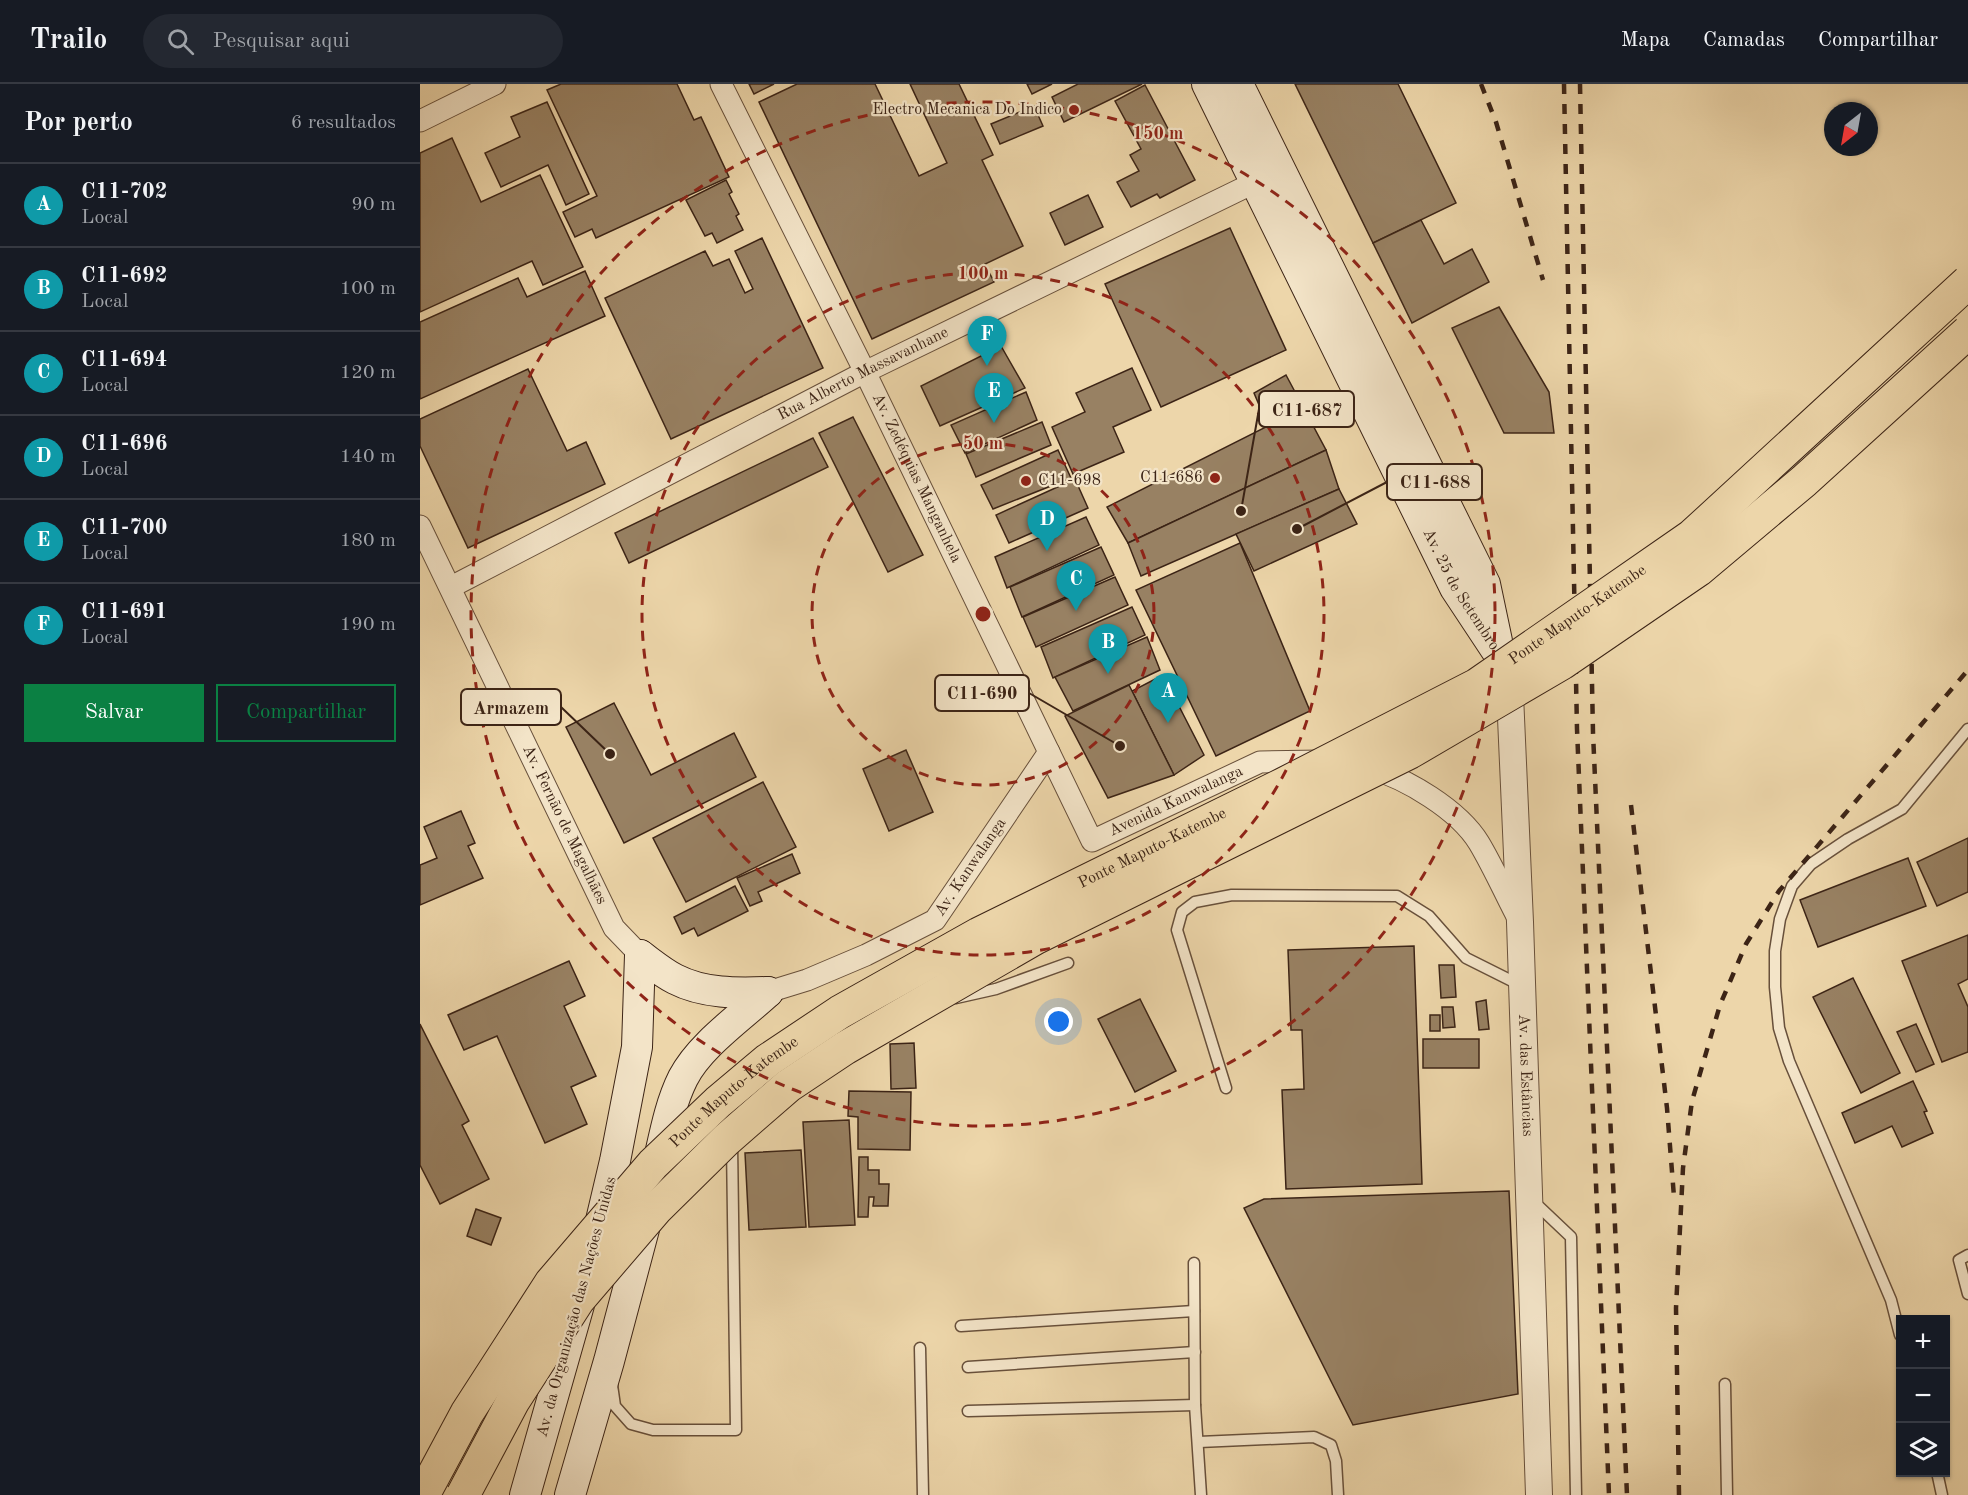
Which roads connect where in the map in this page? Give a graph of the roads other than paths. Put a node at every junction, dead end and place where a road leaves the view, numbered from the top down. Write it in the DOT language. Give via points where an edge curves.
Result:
graph roads {
  1 [pos="495,84"];
  2 [pos="721,84"];
  3 [pos="1207,84"];
  4 [pos="1238,84"];
  5 [pos="420,121"];
  6 [pos="1267,177"];
  7 [pos="1968,282"];
  8 [pos="1968,332"];
  9 [pos="865,372"];
  10 [pos="420,526"];
  11 [pos="450,587"];
  12 [pos="1500,656"];
  13 [pos="1968,729"];
  14 [pos="1048,752"];
  15 [pos="1092,841"];
  16 [pos="1520,922"];
  17 [pos="640,955"];
  18 [pos="1068,963"];
  19 [pos="1522,986"];
  20 [pos="768,992"];
  21 [pos="875,1017"];
  22 [pos="1226,1088"];
  23 [pos="754,1100"];
  24 [pos="1529,1197"];
  25 [pos="1968,1255"];
  26 [pos="1194,1263"];
  27 [pos="1968,1294"];
  28 [pos="1194,1311"];
  29 [pos="1896,1319"];
  30 [pos="961,1326"];
  31 [pos="920,1348"];
  32 [pos="1195,1352"];
  33 [pos="609,1361"];
  34 [pos="968,1367"];
  35 [pos="1725,1384"];
  36 [pos="1195,1405"];
  37 [pos="968,1411"];
  38 [pos="1199,1442"];
  39 [pos="1938,1477"];
  40 [pos="423,1495"];
  41 [pos="463,1495"];
  42 [pos="525,1495"];
  43 [pos="570,1495"];
  44 [pos="923,1495"];
  45 [pos="1201,1495"];
  46 [pos="1338,1495"];
  47 [pos="1539,1495"];
  48 [pos="1576,1495"];
  49 [pos="1727,1495"];
  50 [pos="1942,1495"];
  1 -- 5 [label="street"];
  2 -- 9 [label="street, Av. Zedéquias Manganhela"];
  3 -- 6 [label="main road, Av. 25 de Setembro"];
  4 -- 6 [label="main road, Av. 25 de Setembro"];
  6 -- 9 [label="street, Rua Alberto Massavanhane"];
  6 -- 12 [label="main road, Av. 25 de Setembro" via="1455,588"];
  7 -- 40 [label="highway, Ponte Maputo-Katembe, bridge" via="1692,536 1477,685 979,934 840,1012 768,1060 653,1164 551,1283 467,1413"];
  8 -- 41 [label="highway, Ponte Maputo-Katembe, bridge" via="1804,481 1698,570 1563,663 1410,752 1035,938 845,1048 788,1086 656,1209 578,1299 513,1401"];
  9 -- 11 [label="street, Rua Alberto Massavanhane"];
  9 -- 14 [label="street, Av. Zedéquias Manganhela"];
  10 -- 11 [label="street, Av. Fernão de Magalhães"];
  11 -- 17 [label="street, Av. Fernão de Magalhães" via="614,928"];
  12 -- 16 [label="street, Av. das Estâncias" via="1510,695"];
  13 -- 29 [label="lane" via="1902,809 1811,864 1792,886 1780,920 1775,951 1779,1028 1789,1062"];
  14 -- 15 [label="street, Av. Zedéquias Manganhela"];
  14 -- 20 [label="street, Av. Kanwalanga" via="935,920 866,955"];
  15 -- 16 [label="street, Avenida Kanwalanga" via="1260,762 1342,761 1382,772 1459,818 1479,842"];
  16 -- 19 [label="street, Av. das Estâncias"];
  17 -- 20 [label="main road" via="676,979 698,987 728,994"];
  17 -- 42 [label="main road, Av. da Organização das Nações Unidas" via="637,1047 608,1193 570,1344"];
  18 -- 21 [label="lane" via="996,988"];
  19 -- 22 [label="lane" via="1466,958 1429,916 1397,896 1232,894 1195,902 1182,912 1178,930"];
  19 -- 24 [label="street, Av. das Estâncias"];
  20 -- 33 [label="main road" via="704,1050 684,1077 669,1114 651,1204"];
  23 -- 33 [label="lane" via="732,1128 736,1430 653,1430 631,1424 615,1406"];
  24 -- 47 [label="street, Av. das Estâncias"];
  24 -- 48 [label="lane" via="1571,1237"];
  25 -- 27 [label="lane" via="1959,1260"];
  26 -- 28 [label="lane"];
  28 -- 30 [label="lane"];
  28 -- 32 [label="lane"];
  31 -- 44 [label="lane"];
  32 -- 34 [label="lane"];
  32 -- 36 [label="lane"];
  33 -- 43 [label="main road"];
  35 -- 49 [label="lane"];
  36 -- 37 [label="lane"];
  36 -- 38 [label="lane"];
  38 -- 45 [label="lane"];
  38 -- 46 [label="lane" via="1314,1437 1331,1445"];
  39 -- 50 [label="lane"];
}
